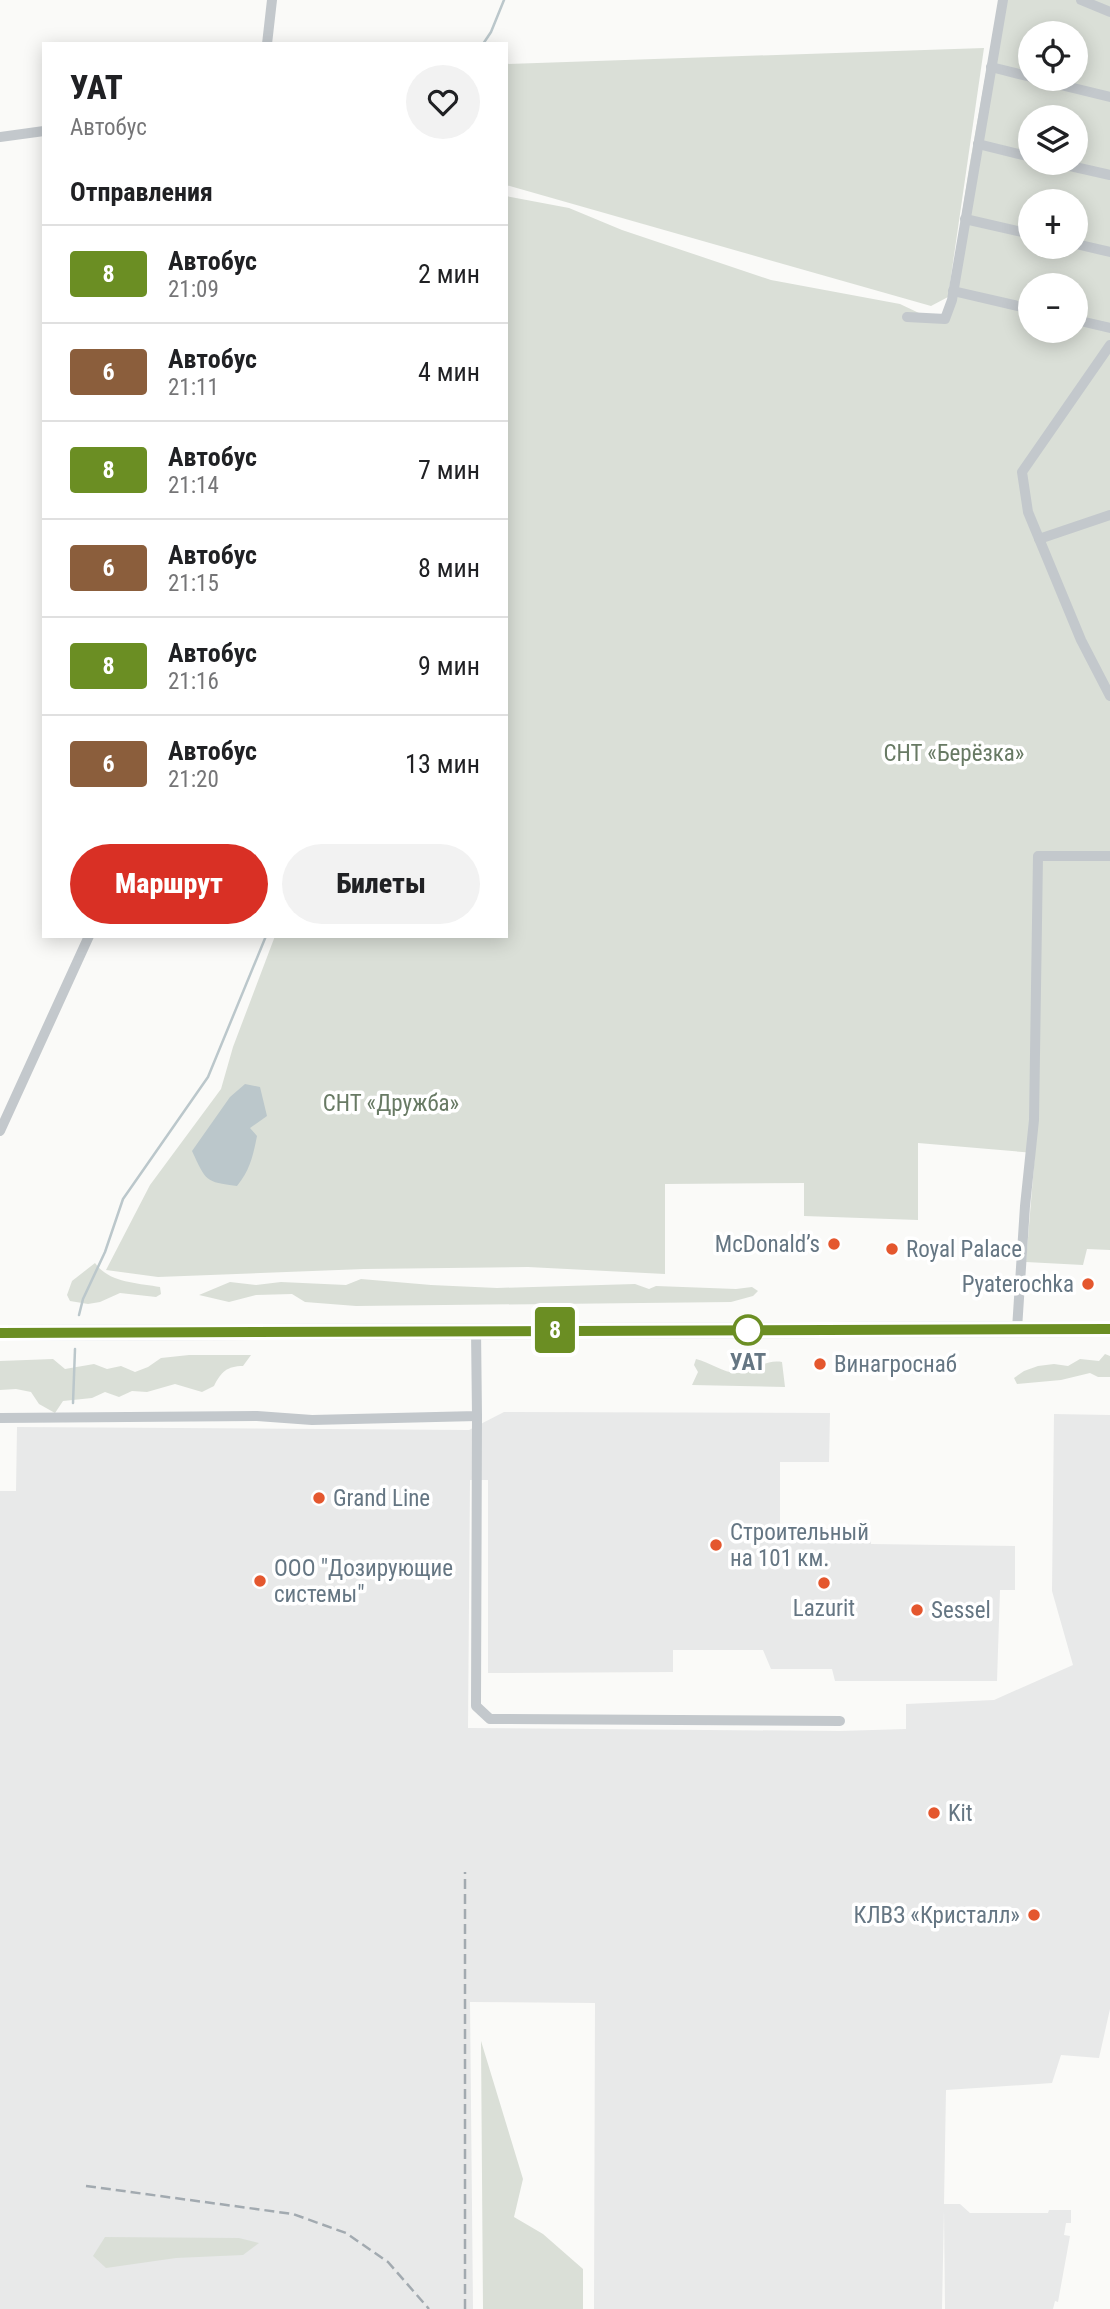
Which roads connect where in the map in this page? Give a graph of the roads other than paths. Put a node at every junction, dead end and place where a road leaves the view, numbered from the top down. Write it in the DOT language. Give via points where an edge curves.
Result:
graph roads {
  1 [pos="272,0"];
  2 [pos="1003,0"];
  3 [pos="1081,0"];
  4 [pos="1110,12"];
  5 [pos="267,42"];
  6 [pos="991,68"];
  7 [pos="1018,74"];
  8 [pos="1085,91"];
  9 [pos="1110,97"];
  10 [pos="42,131"];
  11 [pos="0,137"];
  12 [pos="978,144"];
  13 [pos="1018,154"];
  14 [pos="1088,170"];
  15 [pos="1110,175"];
  16 [pos="965,219"];
  17 [pos="1018,231"];
  18 [pos="1088,247"];
  19 [pos="1110,252"];
  20 [pos="953,292"];
  21 [pos="1018,306"];
  22 [pos="907,317"];
  23 [pos="1088,323"];
  24 [pos="1110,328"];
  25 [pos="1110,345"];
  26 [pos="1110,515"];
  27 [pos="1039,539"];
  28 [pos="1110,695"];
  29 [pos="1110,856"];
  30 [pos="88,938"];
  31 [pos="0,1131"];
  32 [pos="1017,1329"];
  33 [pos="1110,1329"];
  34 [pos="476,1331"];
  35 [pos="0,1333"];
  36 [pos="477,1416"];
  37 [pos="0,1418"];
  38 [pos="840,1721"];
  1 -- 5 [label="street"];
  2 -- 6 [label="street"];
  3 -- 4 [label="street"];
  6 -- 7 [label="street"];
  6 -- 12 [label="street"];
  8 -- 9 [label="street"];
  10 -- 11 [label="street"];
  12 -- 13 [label="street"];
  12 -- 16 [label="street"];
  14 -- 15 [label="street"];
  16 -- 17 [label="street"];
  16 -- 20 [label="street"];
  18 -- 19 [label="street"];
  20 -- 21 [label="street"];
  20 -- 22 [label="street" via="945,319"];
  23 -- 24 [label="street"];
  25 -- 27 [label="street" via="1022,472 1028,512"];
  26 -- 27 [label="street"];
  27 -- 28 [label="street" via="1081,640"];
  29 -- 32 [label="street" via="1038,856 1034,1120"];
  30 -- 31 [label="street"];
  32 -- 33 [label="highway"];
  32 -- 34 [label="highway"];
  34 -- 35 [label="highway"];
  34 -- 36 [label="street"];
  36 -- 37 [label="street"];
  36 -- 38 [label="street" via="476,1706 490,1718"];
}
